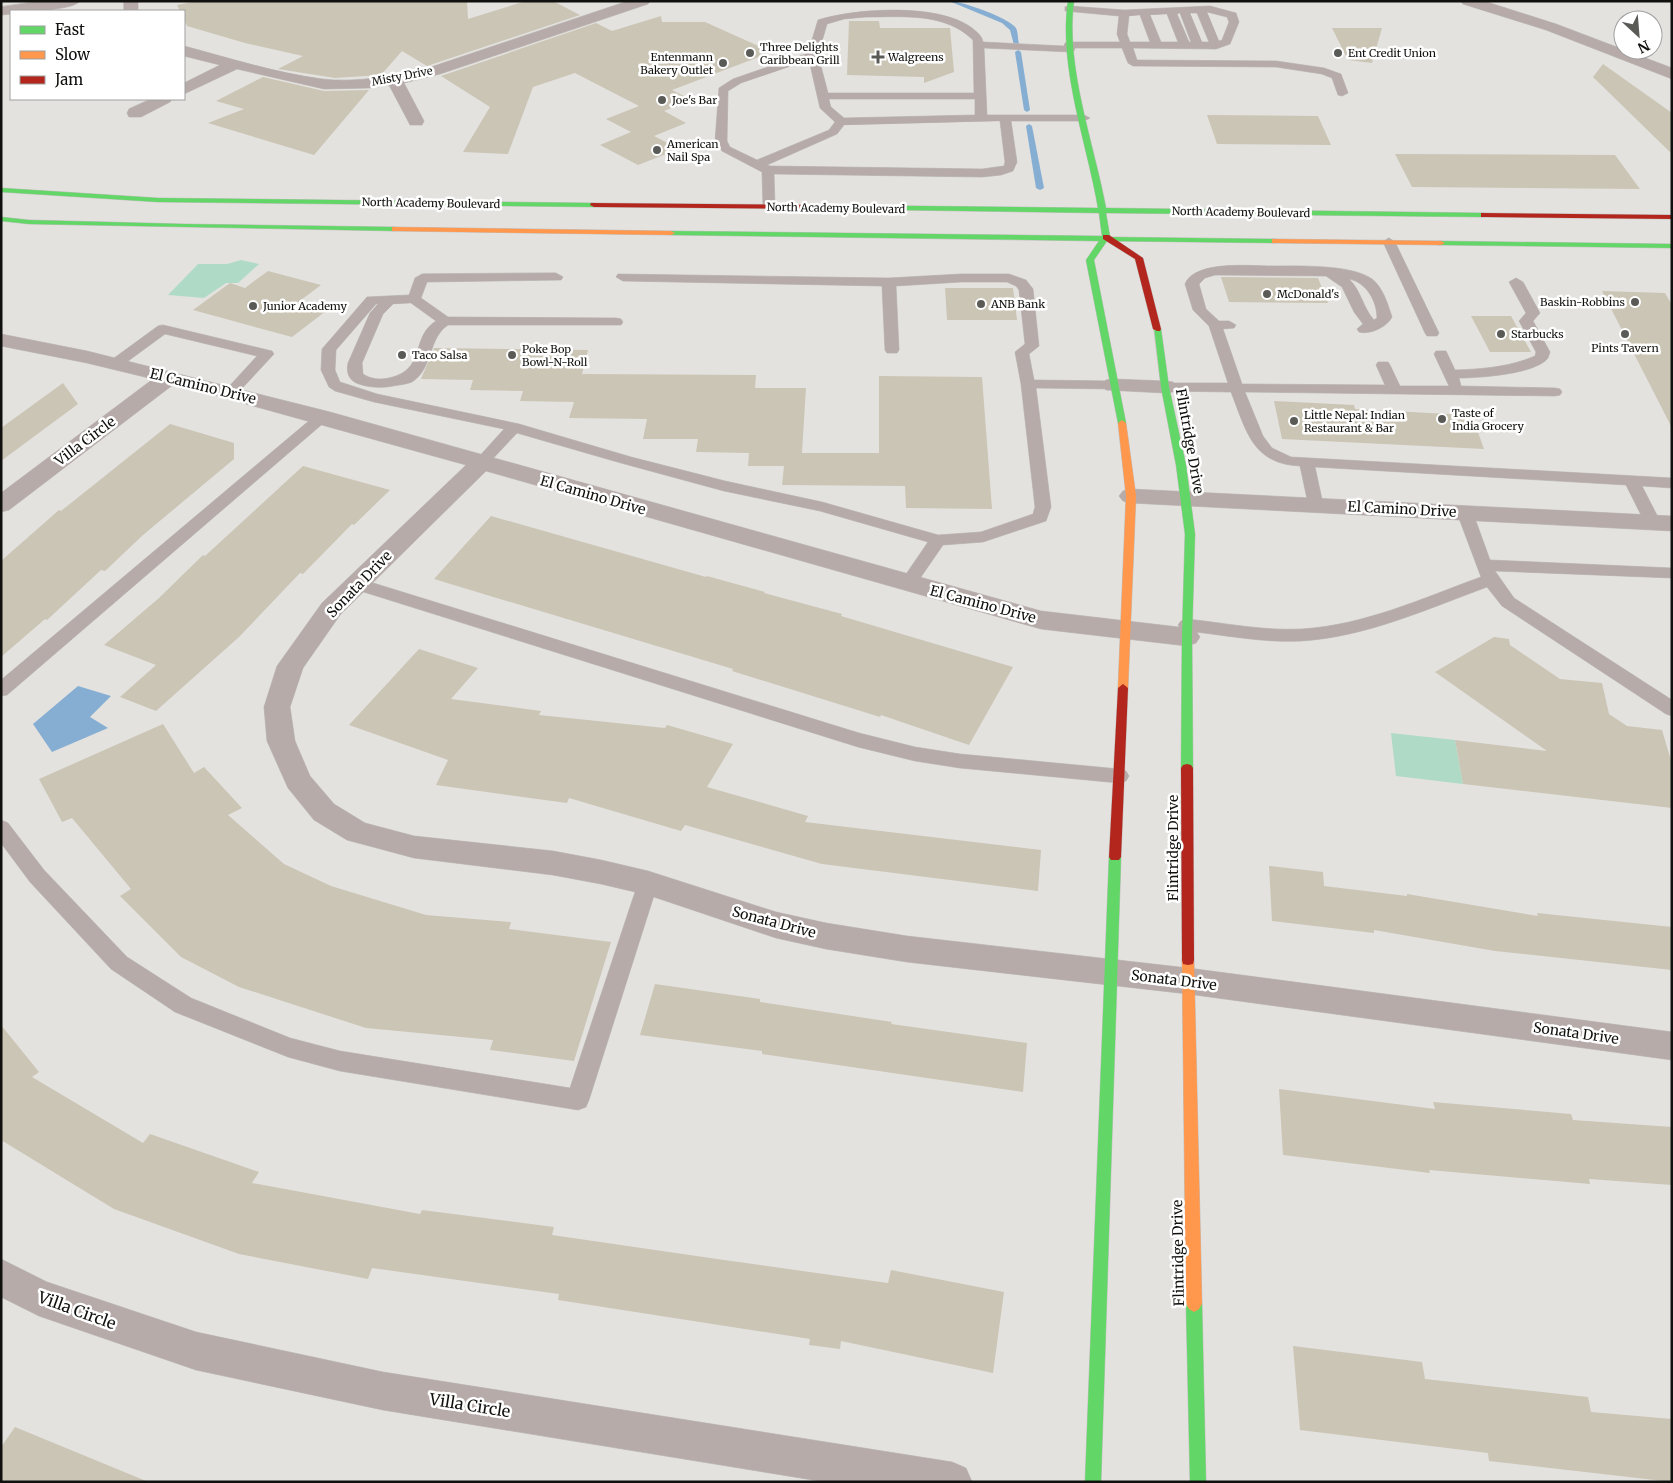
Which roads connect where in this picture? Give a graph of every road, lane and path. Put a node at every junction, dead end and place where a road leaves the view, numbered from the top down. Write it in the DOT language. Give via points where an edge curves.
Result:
graph roads {
  1 [pos="72,1"];
  2 [pos="643,1"];
  3 [pos="1468,1"];
  4 [pos="1070,5"];
  5 [pos="1201,9"];
  6 [pos="1,10"];
  7 [pos="1170,10"];
  8 [pos="1184,10"];
  9 [pos="1143,11"];
  10 [pos="1124,13"];
  11 [pos="1565,20"];
  12 [pos="1551,27"];
  13 [pos="1157,44"];
  14 [pos="1125,45"];
  15 [pos="1185,45"];
  16 [pos="1198,45"];
  17 [pos="978,46"];
  18 [pos="1216,46"];
  19 [pos="1070,47"];
  20 [pos="185,51"];
  21 [pos="813,55"];
  22 [pos="234,64"];
  23 [pos="1672,74"];
  24 [pos="394,80"];
  25 [pos="185,88"];
  26 [pos="1342,93"];
  27 [pos="823,96"];
  28 [pos="980,96"];
  29 [pos="162,100"];
  30 [pos="135,113"];
  31 [pos="981,118"];
  32 [pos="1005,118"];
  33 [pos="1084,118"];
  34 [pos="416,121"];
  35 [pos="841,122"];
  36 [pos="763,167"];
  37 [pos="1,190"];
  38 [pos="769,207"];
  39 [pos="1103,211"];
  40 [pos="1672,217"];
  41 [pos="1,219"];
  42 [pos="1106,237"];
  43 [pos="1389,242"];
  44 [pos="1672,246"];
  45 [pos="1325,272"];
  46 [pos="556,277"];
  47 [pos="623,277"];
  48 [pos="889,282"];
  49 [pos="1516,282"];
  50 [pos="414,299"];
  51 [pos="389,300"];
  52 [pos="444,321"];
  53 [pos="616,322"];
  54 [pos="1432,333"];
  55 [pos="1,340"];
  56 [pos="892,350"];
  57 [pos="1441,354"];
  58 [pos="115,364"];
  59 [pos="1383,366"];
  60 [pos="1451,374"];
  61 [pos="170,377"];
  62 [pos="1028,384"];
  63 [pos="1114,385"];
  64 [pos="1166,387"];
  65 [pos="1236,387"];
  66 [pos="1394,389"];
  67 [pos="1456,390"];
  68 [pos="1555,392"];
  69 [pos="230,393"];
  70 [pos="322,417"];
  71 [pos="514,427"];
  72 [pos="481,463"];
  73 [pos="1307,464"];
  74 [pos="1632,480"];
  75 [pos="1672,482"];
  76 [pos="1131,496"];
  77 [pos="1185,498"];
  78 [pos="1315,504"];
  79 [pos="1,505"];
  80 [pos="1465,513"];
  81 [pos="1662,523"];
  82 [pos="938,540"];
  83 [pos="1488,572"];
  84 [pos="1672,573"];
  85 [pos="908,583"];
  86 [pos="357,584"];
  87 [pos="1126,630"];
  88 [pos="1187,631"];
  89 [pos="1,690"];
  90 [pos="1672,709"];
  91 [pos="1119,776"];
  92 [pos="1,828"];
  93 [pos="648,883"];
  94 [pos="1110,972"];
  95 [pos="1188,982"];
  96 [pos="1672,1046"];
  97 [pos="1,1277"];
  98 [pos="952,1482"];
  99 [pos="1093,1482"];
  100 [pos="1198,1482"];
  1 -- 6 [label="street"];
  2 -- 24 [label="street, Misty Drive" via="434,71"];
  3 -- 12 [label="street"];
  4 -- 10 [label="lane"];
  4 -- 19 [label="main road"];
  5 -- 8 [label="lane"];
  5 -- 18 [label="lane"];
  5 -- 18 [label="lane" via="1218,10 1234,18 1226,42"];
  7 -- 8 [label="lane"];
  7 -- 9 [label="lane" via="1158,15"];
  7 -- 15 [label="lane"];
  8 -- 16 [label="lane"];
  9 -- 10 [label="lane"];
  9 -- 13 [label="lane"];
  10 -- 14 [label="lane" via="1122,34"];
  11 -- 12 [label="street"];
  12 -- 23 [label="street"];
  13 -- 14 [label="lane"];
  13 -- 15 [label="lane" via="1168,40"];
  14 -- 19 [label="lane"];
  14 -- 26 [label="lane" via="1133,63 1276,64 1324,71 1337,76"];
  15 -- 16 [label="lane"];
  16 -- 18 [label="lane"];
  17 -- 19 [label="lane"];
  17 -- 21 [label="lane" via="978,39 970,30 940,16 864,13 822,22"];
  17 -- 28 [label="lane"];
  19 -- 33 [label="main road"];
  20 -- 22 [label="street, Misty Drive"];
  21 -- 27 [label="lane"];
  21 -- 36 [label="lane" via="737,81 723,90 721,141 726,149"];
  22 -- 24 [label="street, Misty Drive" via="324,84"];
  22 -- 25 [label="street"];
  24 -- 34 [label="street"];
  27 -- 28 [label="lane"];
  27 -- 35 [label="lane" via="826,108"];
  28 -- 31 [label="lane"];
  29 -- 30 [label="street"];
  31 -- 32 [label="lane"];
  31 -- 35 [label="lane"];
  32 -- 33 [label="lane"];
  32 -- 36 [label="lane" via="1011,162 1009,168 1001,171"];
  33 -- 39 [label="main road"];
  35 -- 36 [label="lane" via="833,132"];
  36 -- 38 [label="lane"];
  37 -- 38 [label="main road, North Academy Boulevard" via="158,200"];
  38 -- 39 [label="main road, North Academy Boulevard"];
  39 -- 40 [label="main road, North Academy Boulevard"];
  39 -- 42 [label="main road"];
  41 -- 42 [label="main road, North Academy Boulevard" via="175,226"];
  42 -- 43 [label="main road, North Academy Boulevard"];
  42 -- 63 [label="main road" via="1090,260"];
  42 -- 64 [label="main road, Flintridge Drive" via="1139,258 1156,323"];
  43 -- 44 [label="main road, North Academy Boulevard"];
  43 -- 54 [label="lane"];
  45 -- 45 [label="lane" via="1338,277 1352,289 1368,328 1383,321 1385,317 1373,288 1363,279"];
  45 -- 65 [label="lane" via="1215,271 1194,279 1192,284 1200,310 1222,325"];
  46 -- 50 [label="lane" via="422,278"];
  47 -- 48 [label="lane"];
  48 -- 56 [label="lane"];
  48 -- 62 [label="lane" via="1009,278 1023,286 1032,346 1022,352"];
  49 -- 60 [label="lane" via="1533,312 1526,321 1543,352 1541,358 1488,373"];
  50 -- 51 [label="lane"];
  50 -- 52 [label="lane"];
  51 -- 52 [label="lane" via="377,313 355,363 356,376 363,380 383,384 414,374 434,328"];
  51 -- 71 [label="lane" via="372,300 329,349 328,370 334,384 374,398"];
  52 -- 53 [label="lane"];
  55 -- 58 [label="street, El Camino Drive"];
  57 -- 60 [label="lane"];
  58 -- 61 [label="street, El Camino Drive"];
  58 -- 69 [label="lane" via="163,329 267,354"];
  59 -- 66 [label="lane"];
  60 -- 67 [label="lane"];
  61 -- 69 [label="street, El Camino Drive"];
  61 -- 79 [label="street, Villa Circle"];
  62 -- 63 [label="lane"];
  62 -- 82 [label="lane" via="1043,507 1040,517 983,537"];
  63 -- 64 [label="street"];
  63 -- 76 [label="main road" via="1124,431"];
  64 -- 65 [label="lane"];
  64 -- 77 [label="main road, Flintridge Drive"];
  65 -- 66 [label="lane"];
  65 -- 73 [label="lane" via="1261,445 1288,462"];
  66 -- 67 [label="lane"];
  67 -- 68 [label="lane"];
  69 -- 70 [label="street, El Camino Drive"];
  70 -- 72 [label="street, El Camino Drive"];
  70 -- 89 [label="lane"];
  71 -- 72 [label="lane"];
  71 -- 82 [label="lane" via="635,463 822,507"];
  72 -- 85 [label="street, El Camino Drive"];
  72 -- 86 [label="street, Sonata Drive"];
  73 -- 74 [label="lane"];
  73 -- 78 [label="lane"];
  74 -- 75 [label="lane"];
  74 -- 81 [label="lane"];
  76 -- 77 [label="street, El Camino Drive"];
  76 -- 87 [label="main road"];
  77 -- 78 [label="street, El Camino Drive"];
  77 -- 88 [label="main road, Flintridge Drive" via="1190,534"];
  78 -- 80 [label="street, El Camino Drive"];
  80 -- 81 [label="street, El Camino Drive"];
  80 -- 83 [label="lane"];
  82 -- 85 [label="lane"];
  83 -- 84 [label="lane"];
  83 -- 88 [label="lane" via="1418,607 1330,631 1302,635"];
  83 -- 90 [label="lane" via="1499,592 1520,611"];
  85 -- 87 [label="street, El Camino Drive" via="1041,620"];
  86 -- 91 [label="lane" via="858,740 960,761"];
  86 -- 93 [label="street, Sonata Drive" via="331,609 290,666 277,707 281,741 298,782 324,812 357,832 414,847 553,863"];
  87 -- 88 [label="street, El Camino Drive"];
  87 -- 91 [label="main road"];
  88 -- 95 [label="main road, Flintridge Drive"];
  91 -- 94 [label="main road"];
  92 -- 93 [label="lane" via="37,876 119,963 183,1006 288,1046 340,1061 578,1100"];
  93 -- 94 [label="street, Sonata Drive" via="776,925 826,936 907,949"];
  94 -- 95 [label="street, Sonata Drive"];
  94 -- 99 [label="main road"];
  95 -- 96 [label="street, Sonata Drive"];
  95 -- 100 [label="main road, Flintridge Drive"];
  97 -- 98 [label="street, Villa Circle" via="39,1298 196,1351 383,1391"];
}
